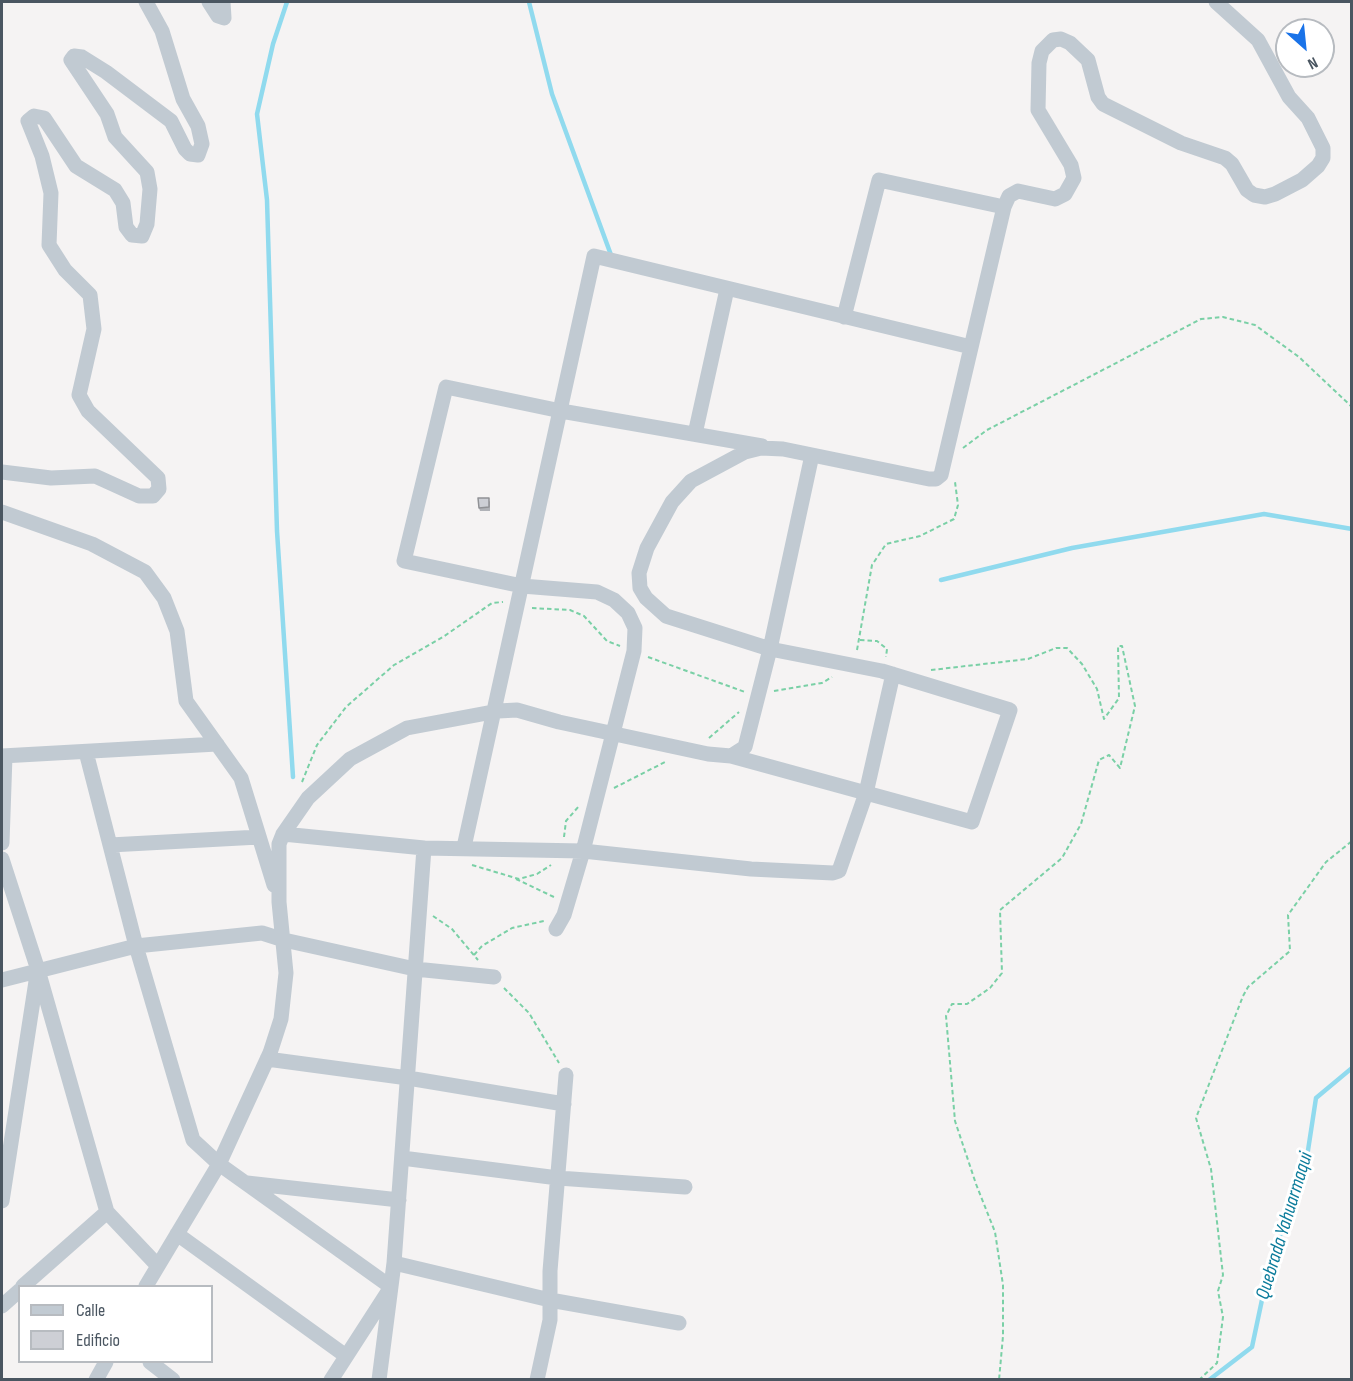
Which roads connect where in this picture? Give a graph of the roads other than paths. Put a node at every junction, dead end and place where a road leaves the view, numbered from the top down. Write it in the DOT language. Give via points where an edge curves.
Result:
graph roads {
  1 [pos="146,2"];
  2 [pos="209,2"];
  3 [pos="223,2"];
  4 [pos="1216,2"];
  5 [pos="1004,207"];
  6 [pos="727,289"];
  7 [pos="844,317"];
  8 [pos="971,347"];
  9 [pos="561,411"];
  10 [pos="695,434"];
  11 [pos="774,448"];
  12 [pos="812,455"];
  13 [pos="2,472"];
  14 [pos="2,512"];
  15 [pos="522,586"];
  16 [pos="770,649"];
  17 [pos="887,673"];
  18 [pos="493,711"];
  19 [pos="612,733"];
  20 [pos="217,744"];
  21 [pos="86,752"];
  22 [pos="4,756"];
  23 [pos="731,756"];
  24 [pos="866,793"];
  25 [pos="283,834"];
  26 [pos="259,837"];
  27 [pos="2,843"];
  28 [pos="110,845"];
  29 [pos="464,847"];
  30 [pos="424,848"];
  31 [pos="583,851"];
  32 [pos="2,859"];
  33 [pos="279,902"];
  34 [pos="556,929"];
  35 [pos="284,940"];
  36 [pos="136,946"];
  37 [pos="38,969"];
  38 [pos="415,969"];
  39 [pos="494,977"];
  40 [pos="2,980"];
  41 [pos="267,1059"];
  42 [pos="566,1075"];
  43 [pos="408,1078"];
  44 [pos="564,1104"];
  45 [pos="402,1158"];
  46 [pos="219,1164"];
  47 [pos="4,1168"];
  48 [pos="558,1178"];
  49 [pos="243,1182"];
  50 [pos="685,1187"];
  51 [pos="399,1200"];
  52 [pos="2,1201"];
  53 [pos="107,1212"];
  54 [pos="177,1234"];
  55 [pos="394,1263"];
  56 [pos="158,1266"];
  57 [pos="25,1285"];
  58 [pos="147,1285"];
  59 [pos="391,1287"];
  60 [pos="18,1292"];
  61 [pos="550,1300"];
  62 [pos="2,1306"];
  63 [pos="679,1323"];
  64 [pos="346,1356"];
  65 [pos="105,1363"];
  66 [pos="151,1363"];
  67 [pos="96,1380"];
  68 [pos="173,1380"];
  69 [pos="331,1380"];
  70 [pos="379,1380"];
  71 [pos="537,1380"];
  1 -- 13 [label="street" via="162,31 183,99 198,126 202,144 198,155 185,149 171,121 106,72 82,57 70,60 107,114 115,137 147,172 150,189 142,236 132,235 126,227 123,203 115,190 76,166 44,118 34,116 28,121 51,193 49,245 65,270 90,295 94,329 79,394 88,411 158,478 159,489 153,496 139,496 95,476 51,478"];
  2 -- 3 [label="street" via="218,16 224,18"];
  4 -- 5 [label="street" via="1258,40 1289,97 1308,118 1323,148 1318,166 1302,180 1275,194 1254,195 1225,159 1181,143 1103,104 1088,60 1070,43 1053,39 1042,51 1039,63 1038,110 1071,165 1074,178 1065,194 1055,199 1018,191 1009,196"];
  5 -- 7 [label="street" via="879,180"];
  5 -- 8 [label="street"];
  6 -- 7 [label="street"];
  6 -- 9 [label="street" via="594,256"];
  6 -- 10 [label="street"];
  7 -- 8 [label="street"];
  8 -- 12 [label="street" via="945,463 936,479"];
  9 -- 10 [label="street"];
  9 -- 15 [label="street"];
  9 -- 15 [label="street" via="446,387 404,561"];
  10 -- 11 [label="street"];
  11 -- 12 [label="street"];
  11 -- 16 [label="street" via="745,452 691,481 672,502 647,548 639,573 640,588 646,598 666,616"];
  12 -- 16 [label="street"];
  14 -- 20 [label="street" via="92,544 146,572 164,598 177,631 186,701"];
  15 -- 18 [label="street"];
  15 -- 19 [label="street" via="597,592 615,600 628,613 635,628 634,651"];
  16 -- 17 [label="street"];
  16 -- 23 [label="street" via="745,747"];
  17 -- 24 [label="street"];
  17 -- 24 [label="street" via="1010,710 972,822"];
  18 -- 19 [label="street" via="517,710"];
  18 -- 25 [label="street" via="416,726 375,744 350,759 308,798"];
  18 -- 29 [label="street"];
  19 -- 23 [label="street"];
  19 -- 31 [label="street"];
  20 -- 21 [label="street"];
  20 -- 26 [label="street" via="241,778"];
  21 -- 22 [label="street"];
  21 -- 28 [label="street"];
  22 -- 27 [label="street"];
  23 -- 24 [label="street"];
  24 -- 31 [label="street" via="842,866 833,873 751,869"];
  25 -- 30 [label="street"];
  25 -- 33 [label="street" via="278,856"];
  26 -- 28 [label="street"];
  26 -- 33 [label="street"];
  28 -- 36 [label="street"];
  29 -- 30 [label="street"];
  29 -- 31 [label="street"];
  30 -- 38 [label="street"];
  31 -- 34 [label="street"];
  32 -- 37 [label="street"];
  33 -- 35 [label="street"];
  35 -- 36 [label="street" via="262,933"];
  35 -- 38 [label="street"];
  35 -- 41 [label="street" via="286,973 281,1019"];
  36 -- 37 [label="street"];
  36 -- 46 [label="street" via="193,1140"];
  37 -- 40 [label="street"];
  37 -- 47 [label="street"];
  37 -- 53 [label="street"];
  38 -- 39 [label="street"];
  38 -- 43 [label="street"];
  41 -- 43 [label="street"];
  41 -- 46 [label="street"];
  42 -- 44 [label="street"];
  43 -- 44 [label="street"];
  43 -- 45 [label="street"];
  44 -- 48 [label="street"];
  45 -- 48 [label="street"];
  45 -- 51 [label="street"];
  46 -- 49 [label="street"];
  46 -- 54 [label="street"];
  47 -- 52 [label="street"];
  48 -- 50 [label="street"];
  48 -- 61 [label="street"];
  49 -- 51 [label="street"];
  49 -- 59 [label="street"];
  51 -- 55 [label="street"];
  53 -- 56 [label="street"];
  53 -- 57 [label="street"];
  54 -- 56 [label="street"];
  54 -- 64 [label="street"];
  55 -- 59 [label="street"];
  55 -- 61 [label="street"];
  56 -- 58 [label="street"];
  59 -- 64 [label="street"];
  59 -- 70 [label="street"];
  60 -- 62 [label="street"];
  61 -- 63 [label="street"];
  61 -- 71 [label="street" via="550,1320"];
  64 -- 69 [label="street"];
  65 -- 67 [label="street"];
  66 -- 68 [label="street"];
}
